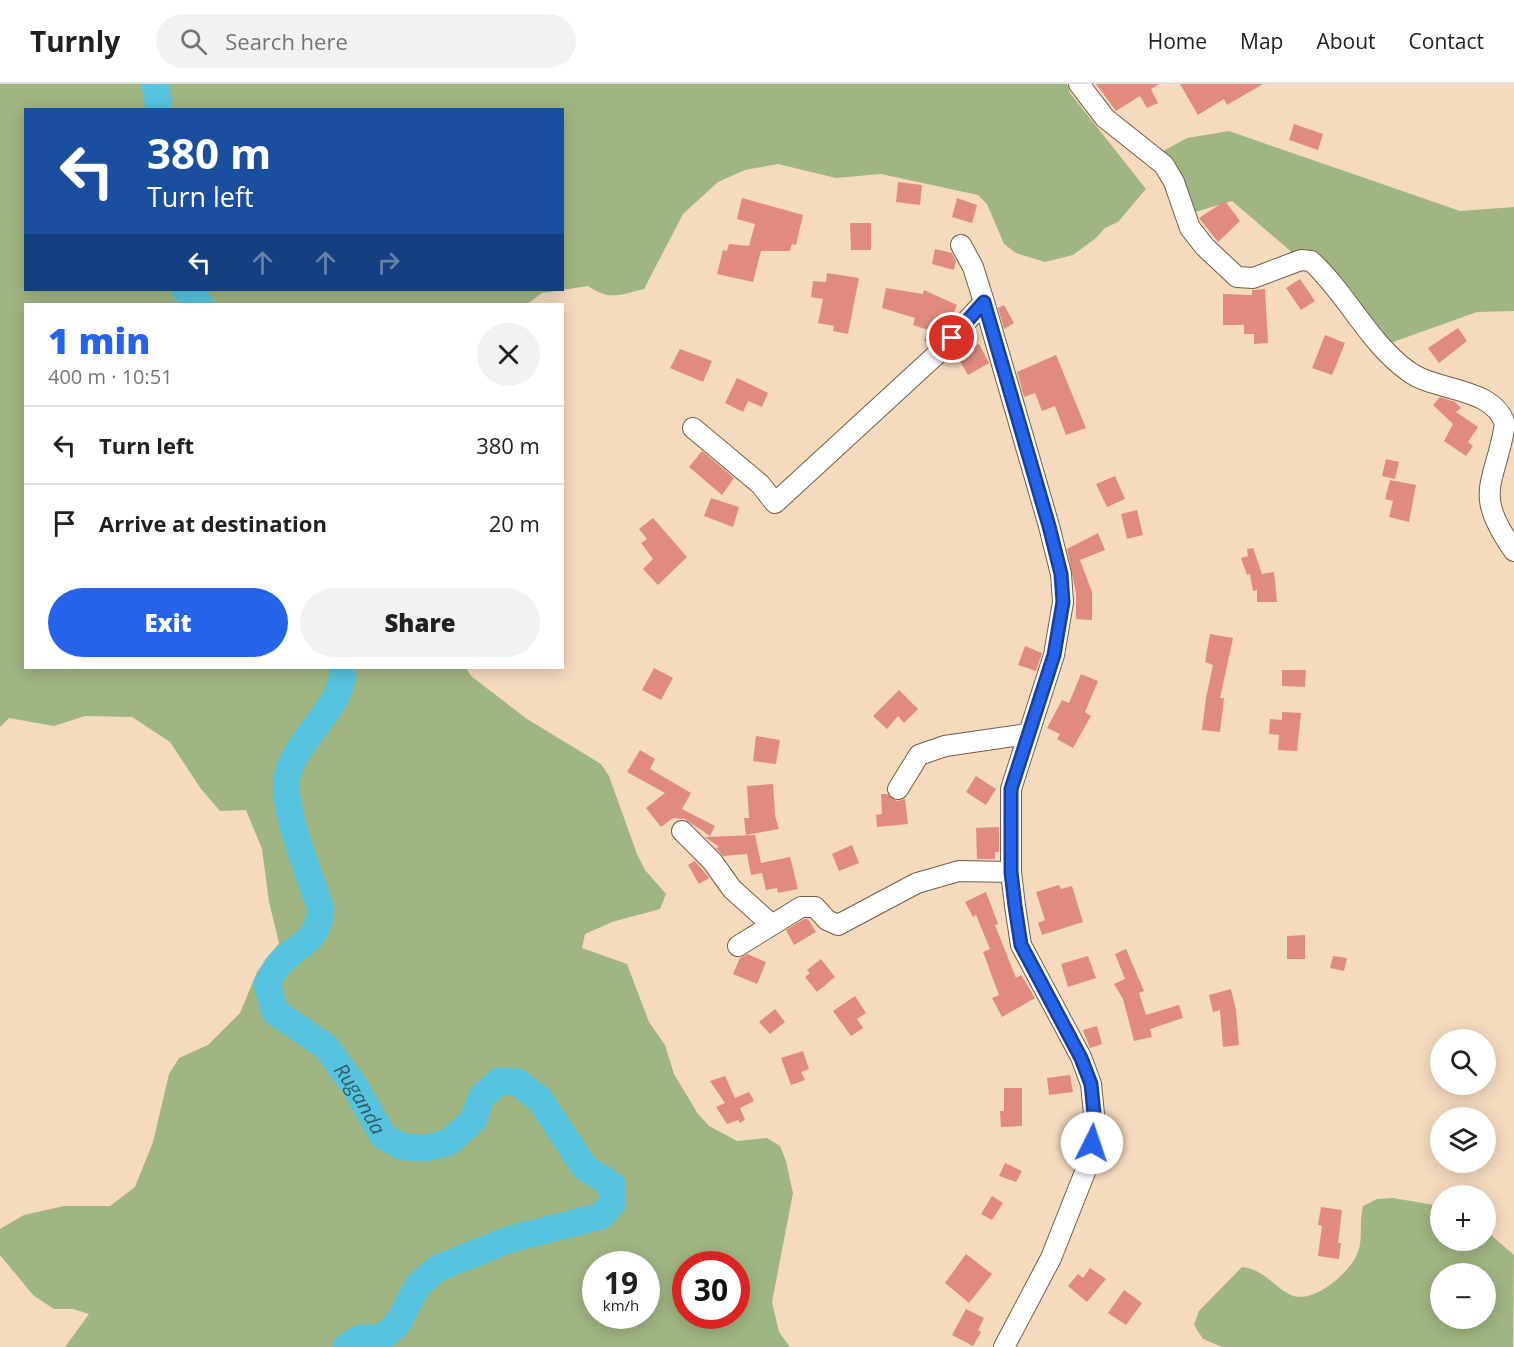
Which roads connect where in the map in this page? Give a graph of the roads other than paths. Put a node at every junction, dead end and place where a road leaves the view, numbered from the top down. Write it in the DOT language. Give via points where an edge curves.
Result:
graph roads {
  1 [pos="1079,84"];
  2 [pos="961,245"];
  3 [pos="984,302"];
  4 [pos="693,428"];
  5 [pos="1514,551"];
  6 [pos="1027,734"];
  7 [pos="898,789"];
  8 [pos="682,831"];
  9 [pos="1011,872"];
  10 [pos="772,925"];
  11 [pos="738,946"];
  12 [pos="1004,1347"];
  1 -- 5 [label="street" via="1105,117 1164,165 1190,228 1234,274 1253,278 1301,260 1311,261 1367,330 1408,372 1474,396 1500,414 1505,424 1491,473 1488,503"];
  2 -- 3 [label="street"];
  3 -- 4 [label="street" via="936,355 775,503 760,484"];
  3 -- 6 [label="street" via="1061,574 1061,623"];
  6 -- 7 [label="street" via="945,746 919,755"];
  6 -- 9 [label="street" via="1011,789"];
  8 -- 10 [label="street" via="712,861 732,889"];
  9 -- 10 [label="street" via="959,871 917,883 838,926 826,920 815,907 801,908"];
  9 -- 12 [label="street" via="1021,945 1081,1058 1091,1084 1095,1124 1089,1162 1051,1258"];
  10 -- 11 [label="street"];
}
